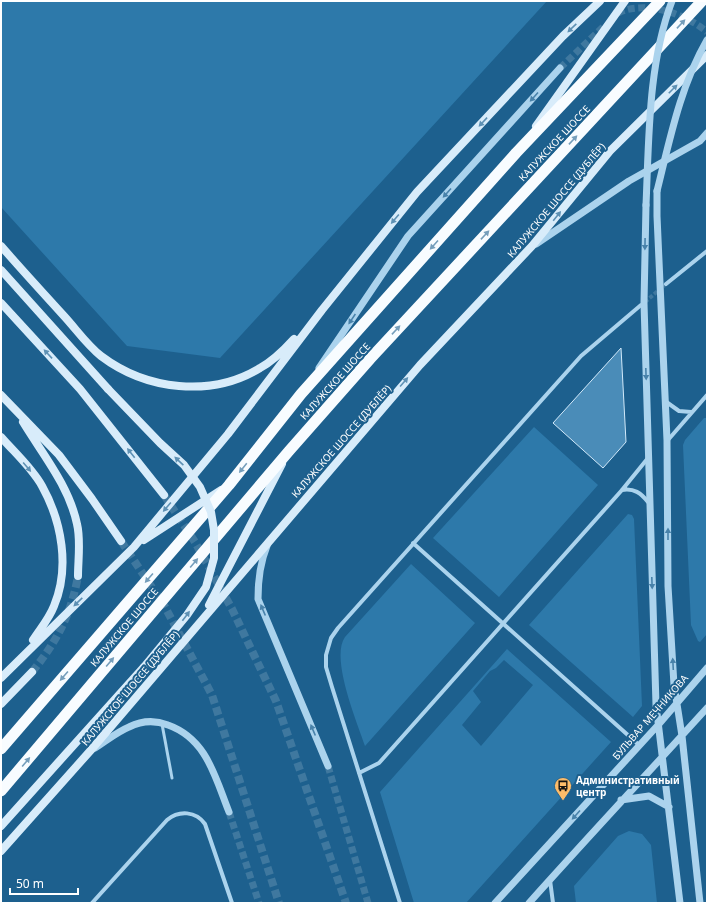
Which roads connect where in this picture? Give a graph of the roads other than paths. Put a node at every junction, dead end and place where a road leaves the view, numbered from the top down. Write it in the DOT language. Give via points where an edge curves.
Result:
graph roads {
  1 [pos="600,1"];
  2 [pos="625,1"];
  3 [pos="660,1"];
  4 [pos="672,1"];
  5 [pos="702,1"];
  6 [pos="707,40"];
  7 [pos="707,55"];
  8 [pos="560,68"];
  9 [pos="707,133"];
  10 [pos="516,153"];
  11 [pos="1,246"];
  12 [pos="532,246"];
  13 [pos="707,251"];
  14 [pos="1,270"];
  15 [pos="666,284"];
  16 [pos="1,303"];
  17 [pos="641,305"];
  18 [pos="322,310"];
  19 [pos="1,394"];
  20 [pos="301,394"];
  21 [pos="707,395"];
  22 [pos="665,401"];
  23 [pos="14,408"];
  24 [pos="691,412"];
  25 [pos="1,437"];
  26 [pos="667,440"];
  27 [pos="289,451"];
  28 [pos="648,458"];
  29 [pos="229,485"];
  30 [pos="622,490"];
  31 [pos="164,495"];
  32 [pos="648,502"];
  33 [pos="270,540"];
  34 [pos="121,541"];
  35 [pos="413,543"];
  36 [pos="134,547"];
  37 [pos="78,576"];
  38 [pos="201,620"];
  39 [pos="502,624"];
  40 [pos="22,656"];
  41 [pos="707,668"];
  42 [pos="32,672"];
  43 [pos="1,678"];
  44 [pos="676,702"];
  45 [pos="1,704"];
  46 [pos="707,708"];
  47 [pos="161,722"];
  48 [pos="659,724"];
  49 [pos="682,736"];
  50 [pos="639,746"];
  51 [pos="1,750"];
  52 [pos="91,750"];
  53 [pos="664,757"];
  54 [pos="328,766"];
  55 [pos="359,773"];
  56 [pos="172,778"];
  57 [pos="1,791"];
  58 [pos="621,800"];
  59 [pos="669,807"];
  60 [pos="229,812"];
  61 [pos="1,826"];
  62 [pos="1,851"];
  63 [pos="550,879"];
  64 [pos="92,903"];
  65 [pos="232,903"];
  66 [pos="400,903"];
  67 [pos="495,903"];
  68 [pos="529,903"];
  69 [pos="553,903"];
  70 [pos="680,903"];
  71 [pos="700,903"];
  1 -- 18 [label="main road, one-way" via="563,36 417,192"];
  2 -- 10 [label="main road"];
  3 -- 10 [label="highway, КАЛУЖСКОЕ ШОССЕ"];
  4 -- 28 [label="street, one-way, bridge" via="663,24 648,153 644,303"];
  27 -- 5 [label="highway, КАЛУЖСКОЕ ШОССЕ, one-way" via="370,359"];
  6 -- 22 [label="street, bridge" via="696,59 678,105 658,191"];
  12 -- 7 [label="main road, КАЛУЖСКОЕ ШОССЕ (ДУБЛЁР), one-way" via="610,151"];
  8 -- 20 [label="street, one-way" via="408,236"];
  9 -- 12 [label="street" via="700,140 629,181"];
  10 -- 20 [label="highway, КАЛУЖСКОЕ ШОССЕ, one-way"];
  11 -- 18 [label="main road" via="100,355 126,371 168,386 201,387 221,384 260,369 278,355"];
  33 -- 12 [label="main road, КАЛУЖСКОЕ ШОССЕ (ДУБЛЁР), one-way" via="420,365"];
  13 -- 15 [label="street"];
  61 -- 14 [label="main road, one-way, bridge" via="144,667 187,615 206,587 214,558 211,512 200,487 184,465 108,389"];
  31 -- 16 [label="main road, one-way" via="80,389"];
  17 -- 35 [label="street" via="581,356"];
  18 -- 36 [label="main road, one-way" via="228,434"];
  19 -- 23 [label="main road"];
  20 -- 29 [label="highway, КАЛУЖСКОЕ ШОССЕ, one-way"];
  21 -- 24 [label="street"];
  22 -- 24 [label="street" via="679,411"];
  22 -- 26 [label="street"];
  23 -- 34 [label="main road" via="59,455"];
  23 -- 37 [label="main road" via="67,494 78,525"];
  24 -- 26 [label="street"];
  25 -- 40 [label="main road, one-way" via="42,485 58,523 62,549 60,590 54,607"];
  44 -- 26 [label="street, one-way" via="668,586"];
  27 -- 38 [label="main road" via="232,565"];
  57 -- 27 [label="highway, КАЛУЖСКОЕ ШОССЕ, one-way"];
  28 -- 30 [label="street"];
  28 -- 32 [label="street"];
  29 -- 36 [label="main road"];
  29 -- 51 [label="highway, КАЛУЖСКОЕ ШОССЕ, one-way"];
  30 -- 32 [label="street" via="632,489"];
  30 -- 39 [label="street"];
  32 -- 48 [label="street, one-way" via="656,705"];
  33 -- 38 [label="main road, КАЛУЖСКОЕ ШОССЕ (ДУБЛЁР)"];
  54 -- 33 [label="street, one-way" via="258,599 261,559"];
  35 -- 39 [label="street"];
  35 -- 55 [label="street" via="338,628 327,650 326,667"];
  36 -- 40 [label="main road, one-way"];
  38 -- 52 [label="main road, КАЛУЖСКОЕ ШОССЕ (ДУБЛЁР)"];
  39 -- 50 [label="street"];
  39 -- 55 [label="street" via="380,763"];
  40 -- 43 [label="main road"];
  41 -- 44 [label="street, БУЛЬВАР МЕЧНИКОВА"];
  42 -- 45 [label="main road"];
  44 -- 48 [label="street, БУЛЬВАР МЕЧНИКОВА"];
  44 -- 49 [label="street"];
  46 -- 49 [label="street"];
  47 -- 52 [label="street" via="146,721 129,726"];
  47 -- 56 [label="lane"];
  47 -- 60 [label="street" via="191,736 202,749"];
  48 -- 50 [label="street, БУЛЬВАР МЕЧНИКОВА"];
  48 -- 53 [label="street"];
  49 -- 53 [label="street"];
  49 -- 71 [label="street"];
  50 -- 67 [label="street, БУЛЬВАР МЕЧНИКОВА, one-way"];
  52 -- 62 [label="main road, КАЛУЖСКОЕ ШОССЕ (ДУБЛЁР)"];
  53 -- 58 [label="street"];
  53 -- 59 [label="street"];
  55 -- 66 [label="street"];
  58 -- 59 [label="street" via="649,796"];
  58 -- 63 [label="street"];
  59 -- 70 [label="street"];
  63 -- 68 [label="street"];
  63 -- 69 [label="street"];
  64 -- 65 [label="street" via="167,820 176,814 186,813 195,815 205,824"];
}
